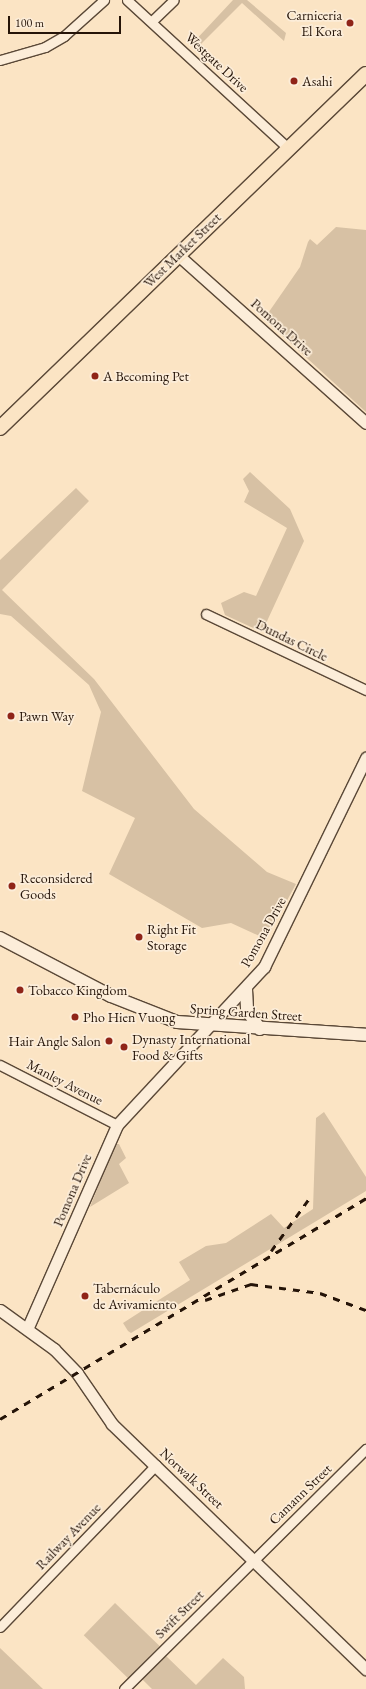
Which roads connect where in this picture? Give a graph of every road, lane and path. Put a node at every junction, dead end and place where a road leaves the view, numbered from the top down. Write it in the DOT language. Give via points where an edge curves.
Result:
graph roads {
  1 [pos="104,0"];
  2 [pos="127,0"];
  3 [pos="174,0"];
  4 [pos="152,21"];
  5 [pos="0,60"];
  6 [pos="366,74"];
  7 [pos="287,147"];
  8 [pos="178,255"];
  9 [pos="366,423"];
  10 [pos="0,428"];
  11 [pos="206,614"];
  12 [pos="366,690"];
  13 [pos="366,758"];
  14 [pos="0,938"];
  15 [pos="246,990"];
  16 [pos="211,1026"];
  17 [pos="260,1029"];
  18 [pos="366,1035"];
  19 [pos="0,1065"];
  20 [pos="117,1125"];
  21 [pos="0,1310"];
  22 [pos="28,1327"];
  23 [pos="366,1448"];
  24 [pos="156,1465"];
  25 [pos="254,1558"];
  26 [pos="0,1627"];
  27 [pos="366,1669"];
  28 [pos="124,1689"];
  1 -- 5 [label="street" via="64,36 45,47"];
  2 -- 4 [label="street, Westgate Drive"];
  3 -- 4 [label="street"];
  4 -- 7 [label="street, Westgate Drive"];
  6 -- 7 [label="main road, West Market Street"];
  7 -- 8 [label="main road, West Market Street"];
  8 -- 9 [label="street, Pomona Drive"];
  8 -- 10 [label="main road, West Market Street"];
  11 -- 12 [label="street, Dundas Circle"];
  13 -- 15 [label="street, Pomona Drive" via="277,943"];
  14 -- 16 [label="main road, Spring Garden Street" via="150,1013"];
  15 -- 16 [label="street, Pomona Drive"];
  15 -- 17 [label="main road" via="247,1010"];
  16 -- 17 [label="main road, Spring Garden Street"];
  16 -- 20 [label="street, Pomona Drive"];
  17 -- 18 [label="main road, Spring Garden Street"];
  19 -- 20 [label="street, Manley Avenue"];
  20 -- 22 [label="street, Pomona Drive"];
  21 -- 22 [label="street, Norwalk Street"];
  22 -- 24 [label="street, Norwalk Street" via="78,1373 105,1416"];
  23 -- 25 [label="street, Camann Street"];
  24 -- 25 [label="street, Norwalk Street"];
  24 -- 26 [label="street, Railway Avenue"];
  25 -- 27 [label="street, Norwalk Street"];
  25 -- 28 [label="street, Swift Street"];
}
